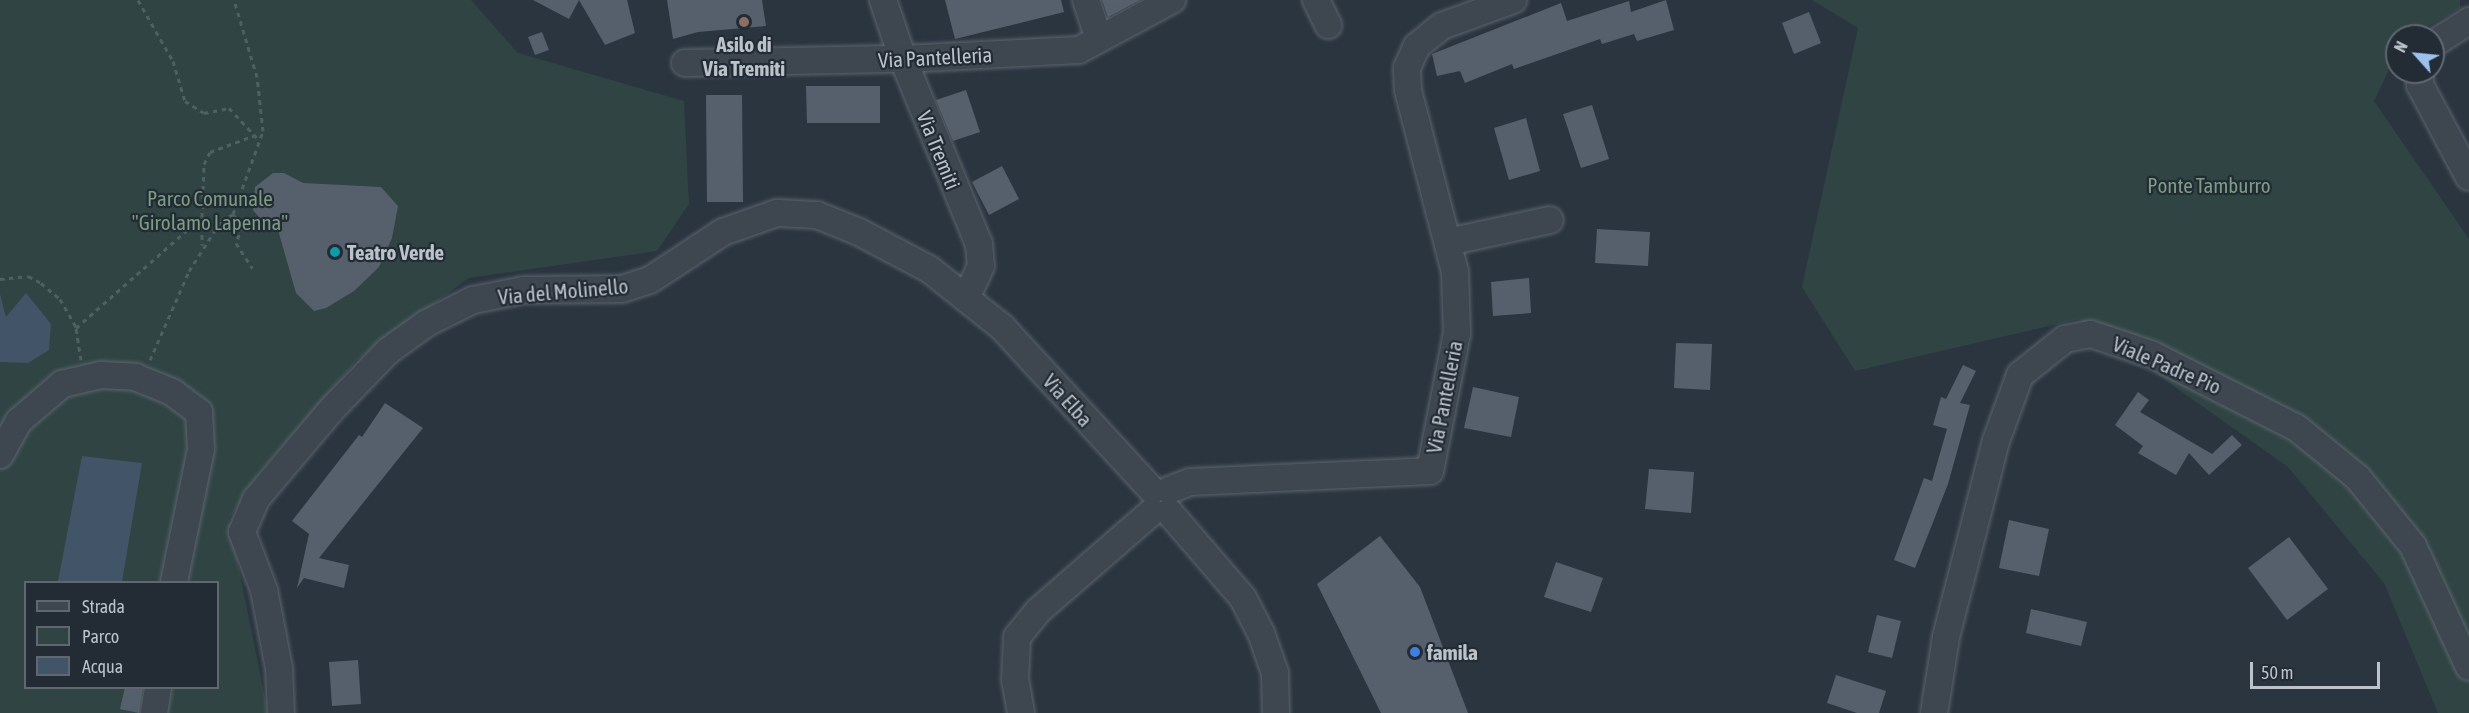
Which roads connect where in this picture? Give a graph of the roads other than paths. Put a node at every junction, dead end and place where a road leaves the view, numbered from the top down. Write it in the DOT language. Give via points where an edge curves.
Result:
graph roads {
  1 [pos="883,0"];
  2 [pos="1086,0"];
  3 [pos="1172,0"];
  4 [pos="1316,0"];
  5 [pos="1513,0"];
  6 [pos="2469,21"];
  7 [pos="1328,25"];
  8 [pos="2445,36"];
  9 [pos="1099,39"];
  10 [pos="903,59"];
  11 [pos="685,63"];
  12 [pos="2420,84"];
  13 [pos="2469,177"];
  14 [pos="1550,220"];
  15 [pos="1448,242"];
  16 [pos="975,305"];
  17 [pos="0,455"];
  18 [pos="1161,501"];
  19 [pos="174,581"];
  20 [pos="2469,667"];
  21 [pos="158,689"];
  22 [pos="154,713"];
  23 [pos="281,713"];
  24 [pos="1021,713"];
  25 [pos="1276,713"];
  26 [pos="1934,713"];
  1 -- 10 [label="street, Via Tremiti"];
  2 -- 9 [label="street"];
  3 -- 9 [label="street, Via Pantelleria"];
  4 -- 7 [label="street"];
  5 -- 15 [label="street, Via Pantelleria" via="1442,26 1417,46 1407,68 1408,90"];
  6 -- 8 [label="street"];
  9 -- 10 [label="street, Via Pantelleria" via="1079,50"];
  10 -- 11 [label="street, Via Pantelleria"];
  10 -- 16 [label="street, Via Tremiti" via="979,244 981,266"];
  12 -- 13 [label="street"];
  14 -- 15 [label="street"];
  15 -- 18 [label="street, Via Pantelleria" via="1455,272 1457,334 1430,471 1190,482"];
  16 -- 18 [label="street, Via Elba"];
  16 -- 23 [label="street, Via del Molinello" via="928,269 859,232 817,215 777,213 723,232 641,283 622,289 524,290 473,300 427,323 388,351 331,410 256,499 242,532 264,590 279,668"];
  17 -- 19 [label="street" via="19,421 62,384 88,378 135,377 172,392 199,412 201,449"];
  18 -- 24 [label="street" via="1038,611 1017,637 1015,680"];
  18 -- 25 [label="street, Via Elba" via="1243,598 1275,673"];
  20 -- 26 [label="street, Viale Padre Pio" via="2413,546 2358,478 2297,428 2153,355 2091,334 2065,339 2020,375 1996,441 1971,538 1946,638"];
  21 -- 22 [label="street"];
}
